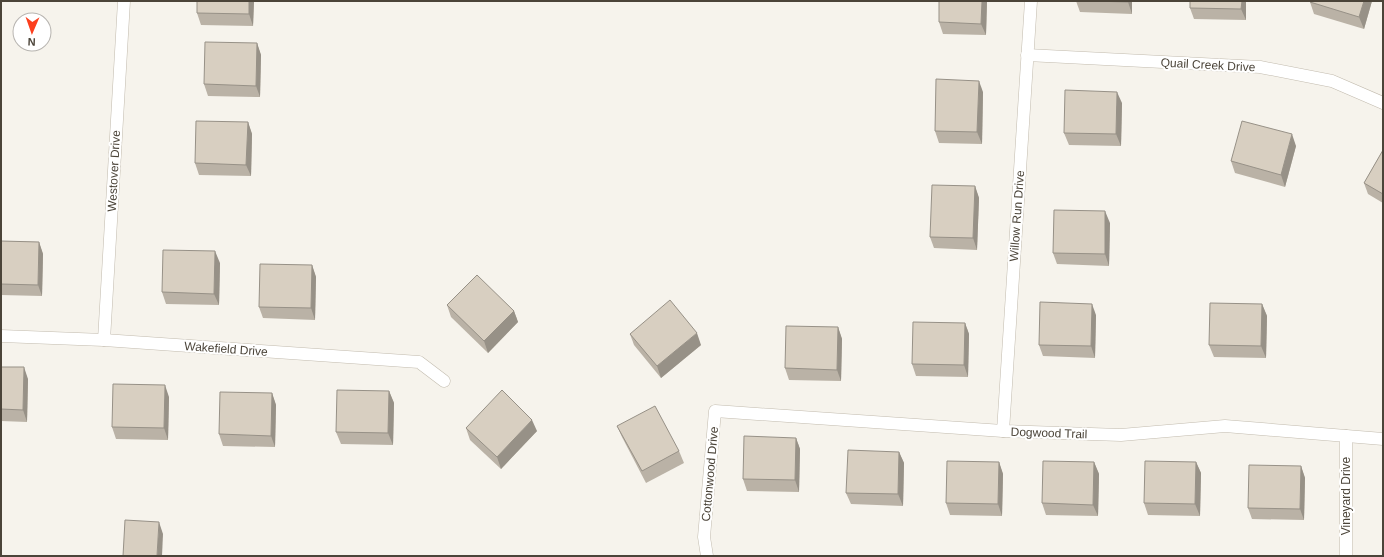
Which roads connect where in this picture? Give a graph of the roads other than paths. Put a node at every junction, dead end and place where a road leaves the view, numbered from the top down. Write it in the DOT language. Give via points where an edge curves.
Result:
graph roads {
  1 [pos="124,1"];
  2 [pos="1031,1"];
  3 [pos="1027,55"];
  4 [pos="1383,103"];
  5 [pos="1,336"];
  6 [pos="104,340"];
  7 [pos="444,381"];
  8 [pos="715,411"];
  9 [pos="1003,431"];
  10 [pos="1346,436"];
  11 [pos="1383,439"];
  12 [pos="707,556"];
  13 [pos="1346,556"];
  1 -- 6 [label="street, Westover Drive"];
  2 -- 3 [label="street, Willow Run Drive"];
  3 -- 4 [label="street, Quail Creek Drive" via="1260,67 1332,81"];
  3 -- 9 [label="street, Willow Run Drive"];
  5 -- 6 [label="street, Wakefield Drive"];
  6 -- 7 [label="street, Wakefield Drive" via="418,362"];
  8 -- 9 [label="street, Dogwood Trail"];
  8 -- 12 [label="street, Cottonwood Drive" via="704,537"];
  9 -- 10 [label="street, Dogwood Trail" via="1121,435 1225,426"];
  10 -- 11 [label="street, Dogwood Trail"];
  10 -- 13 [label="street, Vineyard Drive"];
}
